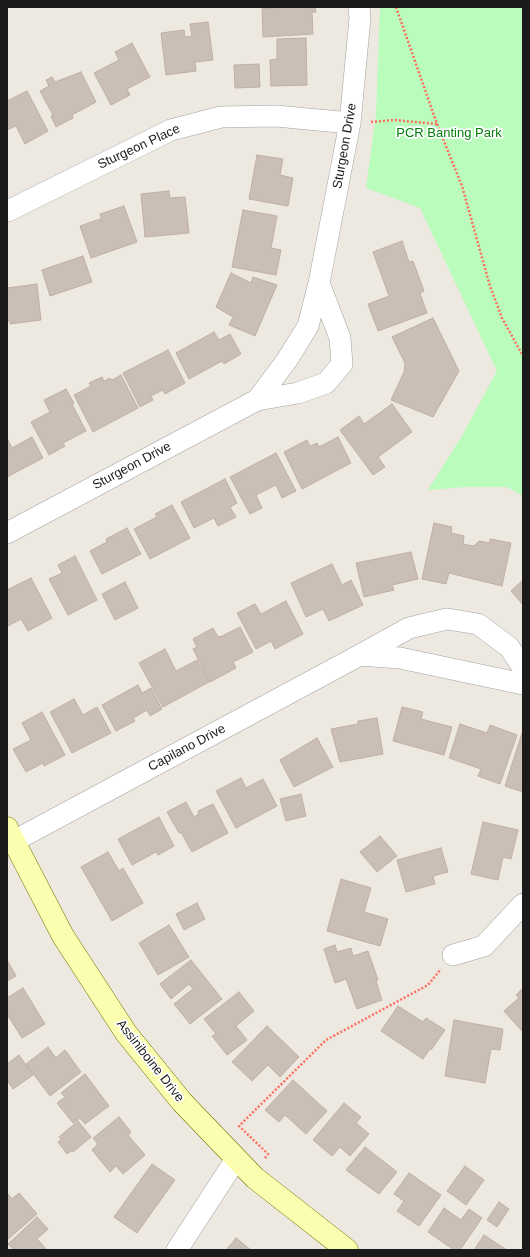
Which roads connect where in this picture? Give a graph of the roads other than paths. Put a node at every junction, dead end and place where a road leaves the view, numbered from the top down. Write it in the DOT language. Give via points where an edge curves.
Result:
graph roads {
  1 [pos="359,7"];
  2 [pos="350,123"];
  3 [pos="8,211"];
  4 [pos="319,283"];
  5 [pos="257,400"];
  6 [pos="7,533"];
  7 [pos="360,655"];
  8 [pos="523,668"];
  9 [pos="523,684"];
  10 [pos="11,834"];
  11 [pos="523,904"];
  12 [pos="453,956"];
  13 [pos="236,1159"];
  14 [pos="176,1250"];
  15 [pos="347,1250"];
  1 -- 2 [label="street, Sturgeon Drive"];
  2 -- 3 [label="street, Sturgeon Place" via="276,116 222,117 207,120 171,130"];
  2 -- 4 [label="street, Sturgeon Drive"];
  4 -- 5 [label="street, Sturgeon Drive" via="308,326 287,360"];
  4 -- 5 [label="street, Sturgeon Drive" via="340,338 342,364 326,382 298,393"];
  5 -- 6 [label="street, Sturgeon Drive"];
  7 -- 8 [label="street, Capilano Drive" via="409,628 448,619 478,624 509,647"];
  7 -- 9 [label="street" via="400,658"];
  7 -- 10 [label="street, Capilano Drive"];
  10 -- 13 [label="street, Assiniboine Drive" via="63,936 126,1033 182,1102"];
  11 -- 12 [label="street" via="484,946"];
  13 -- 14 [label="street"];
  13 -- 15 [label="street, Assiniboine Drive" via="255,1178"];
}
